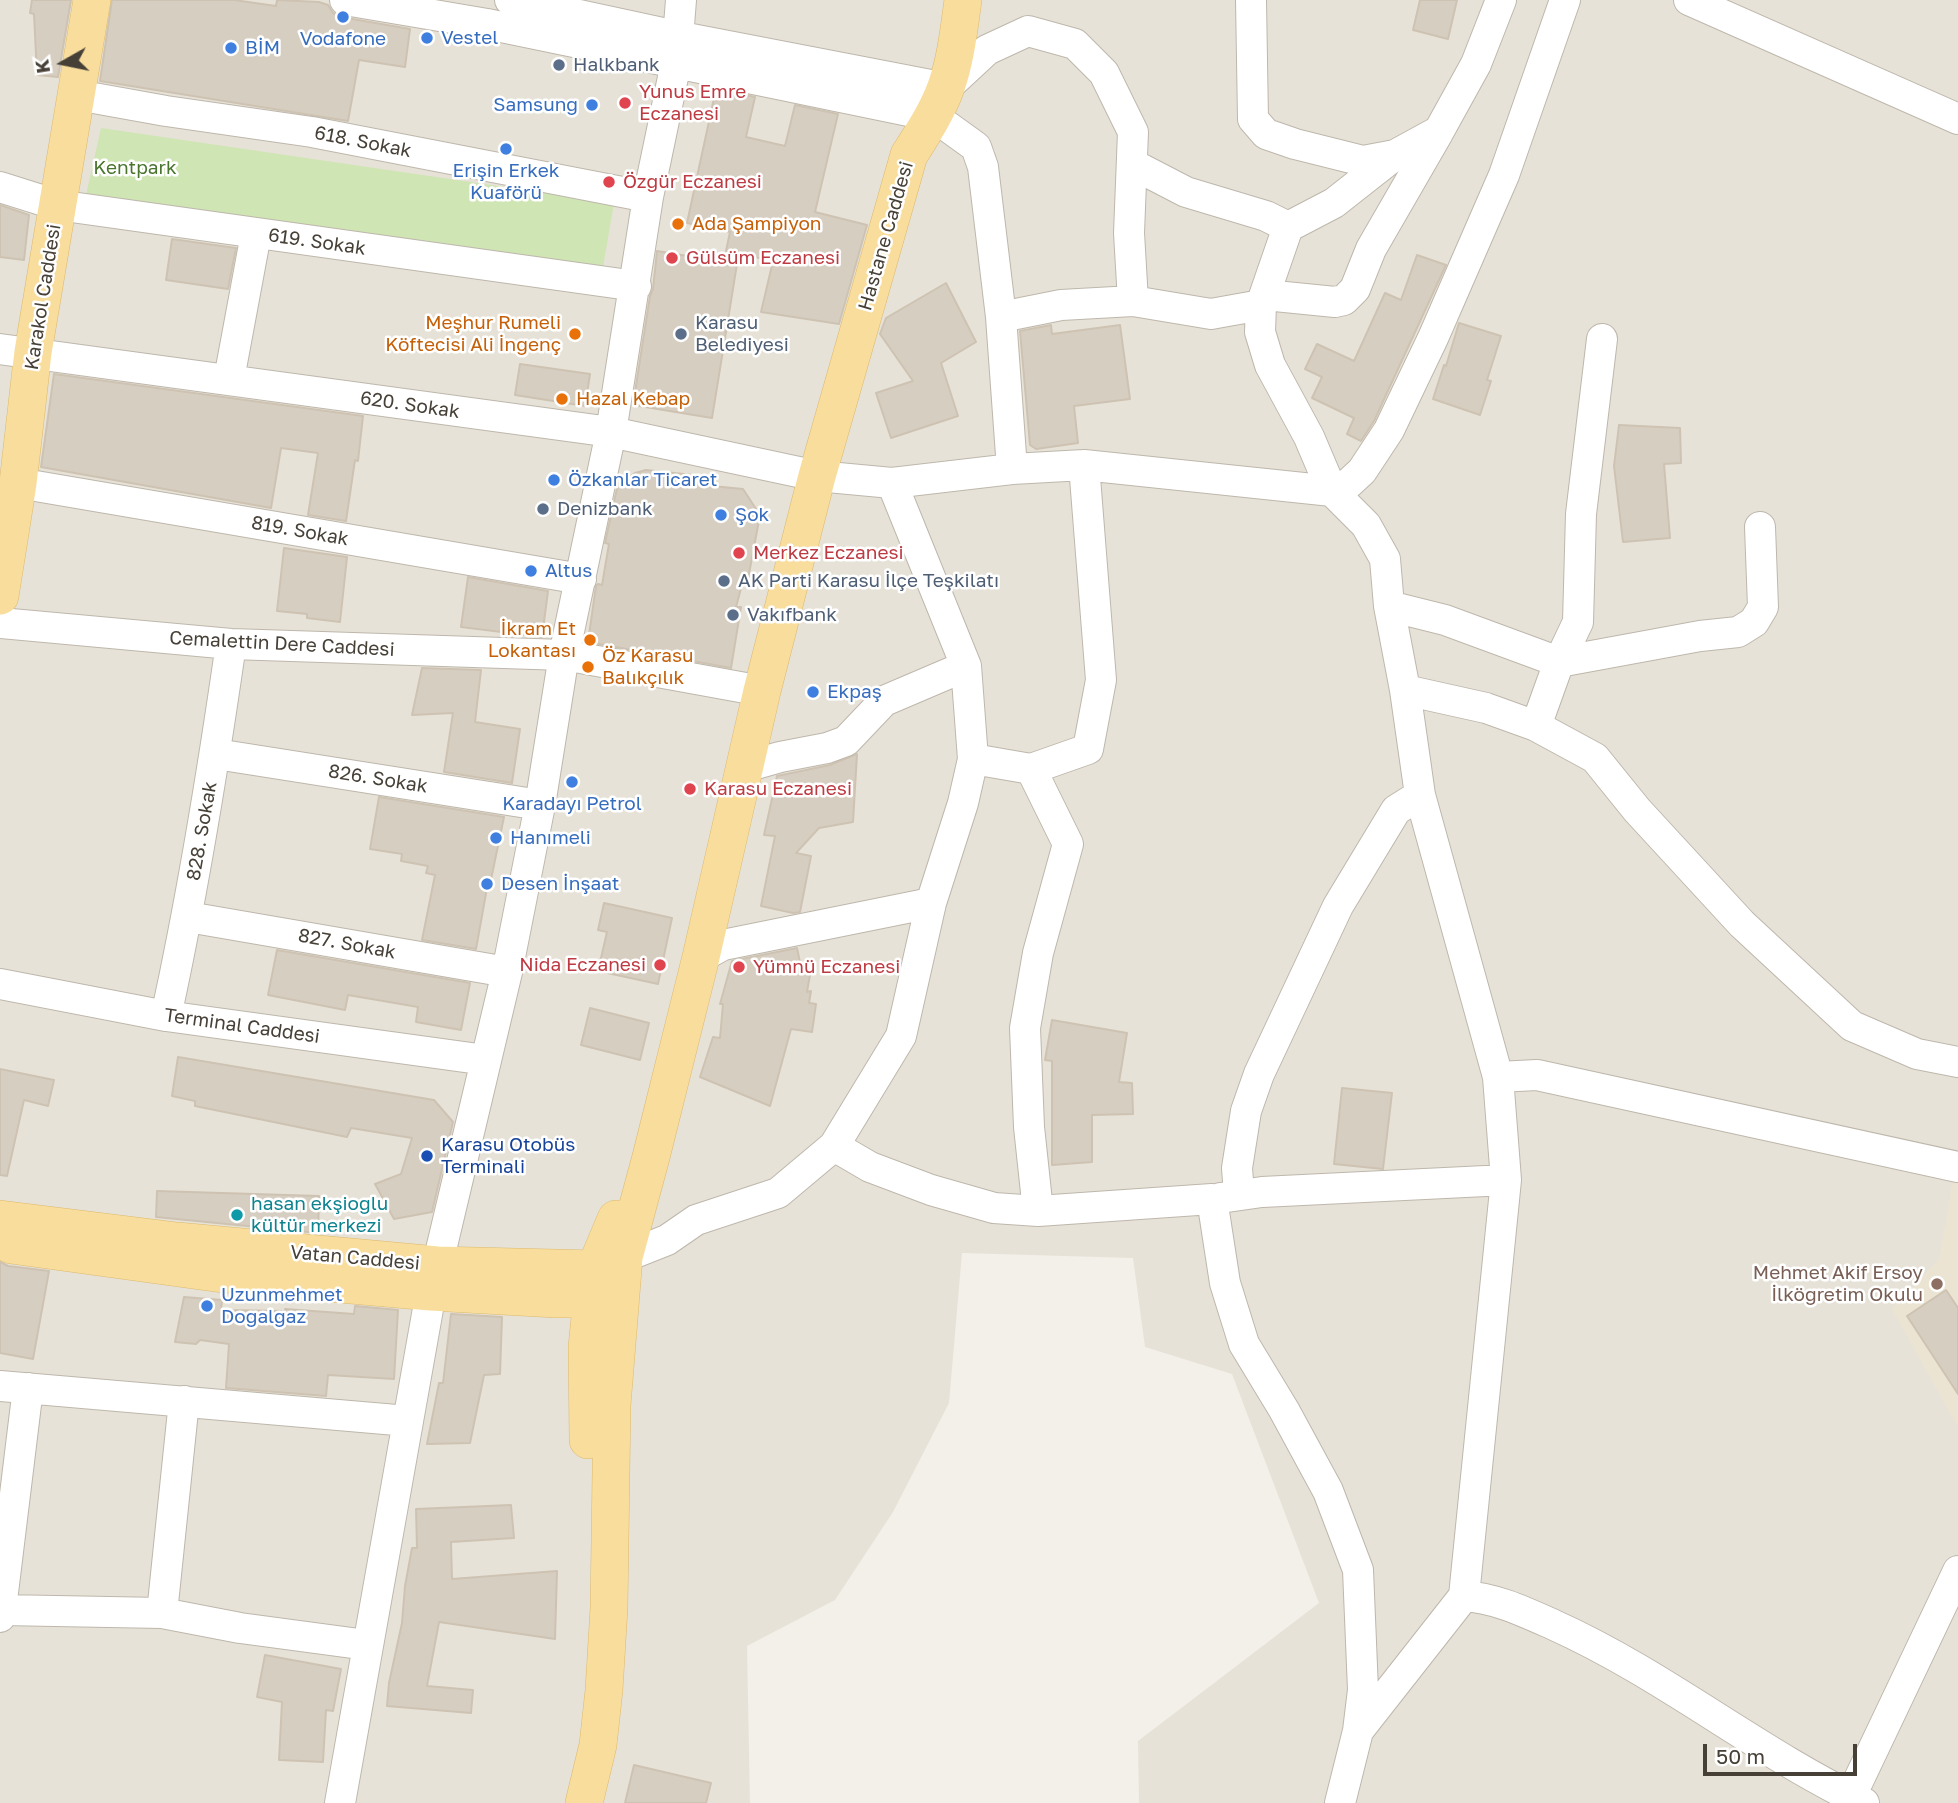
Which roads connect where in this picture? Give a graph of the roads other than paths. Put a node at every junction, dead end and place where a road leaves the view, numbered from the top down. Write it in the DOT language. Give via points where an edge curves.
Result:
graph roads {
  1 [pos="92,0"];
  2 [pos="345,0"];
  3 [pos="510,0"];
  4 [pos="681,0"];
  5 [pos="963,0"];
  6 [pos="1251,0"];
  7 [pos="1501,0"];
  8 [pos="1565,0"];
  9 [pos="1689,0"];
  10 [pos="676,50"];
  11 [pos="77,95"];
  12 [pos="940,102"];
  13 [pos="1958,119"];
  14 [pos="1439,131"];
  15 [pos="1395,155"];
  16 [pos="1132,164"];
  17 [pos="0,187"];
  18 [pos="648,197"];
  19 [pos="57,205"];
  20 [pos="1288,227"];
  21 [pos="256,234"];
  22 [pos="636,286"];
  23 [pos="1263,300"];
  24 [pos="1133,301"];
  25 [pos="1000,317"];
  26 [pos="1602,339"];
  27 [pos="17,351"];
  28 [pos="229,379"];
  29 [pos="611,432"];
  30 [pos="1084,465"];
  31 [pos="1013,469"];
  32 [pos="805,474"];
  33 [pos="18,483"];
  34 [pos="892,483"];
  35 [pos="1332,491"];
  36 [pos="1760,527"];
  37 [pos="581,579"];
  38 [pos="0,596"];
  39 [pos="1389,607"];
  40 [pos="0,622"];
  41 [pos="231,644"];
  42 [pos="565,655"];
  43 [pos="1559,662"];
  44 [pos="966,666"];
  45 [pos="752,689"];
  46 [pos="1405,690"];
  47 [pos="1536,726"];
  48 [pos="216,754"];
  49 [pos="973,759"];
  50 [pos="745,767"];
  51 [pos="1031,769"];
  52 [pos="1420,795"];
  53 [pos="540,805"];
  54 [pos="930,903"];
  55 [pos="188,917"];
  56 [pos="701,957"];
  57 [pos="507,972"];
  58 [pos="0,984"];
  59 [pos="166,1016"];
  60 [pos="486,1060"];
  61 [pos="1958,1062"];
  62 [pos="1499,1077"];
  63 [pos="834,1146"];
  64 [pos="1958,1167"];
  65 [pos="1506,1180"];
  66 [pos="1226,1197"];
  67 [pos="1038,1212"];
  68 [pos="0,1219"];
  69 [pos="0,1244"];
  70 [pos="434,1279"];
  71 [pos="608,1281"];
  72 [pos="14,1387"];
  73 [pos="184,1401"];
  74 [pos="408,1421"];
  75 [pos="1958,1572"];
  76 [pos="1464,1596"];
  77 [pos="1,1613"];
  78 [pos="162,1613"];
  79 [pos="367,1645"];
  80 [pos="1358,1731"];
  81 [pos="1858,1800"];
  82 [pos="340,1803"];
  83 [pos="562,1803"];
  84 [pos="584,1803"];
  85 [pos="1340,1803"];
  1 -- 11 [label="main road, Karakol Caddesi"];
  2 -- 10 [label="street"];
  3 -- 10 [label="street"];
  4 -- 10 [label="street"];
  5 -- 12 [label="main road, Hastane Caddesi" via="954,60"];
  6 -- 15 [label="street" via="1253,119 1266,134 1363,161"];
  7 -- 14 [label="street" via="1476,64"];
  8 -- 35 [label="street" via="1504,175 1428,350 1383,440 1362,471 1349,484"];
  9 -- 13 [label="street"];
  10 -- 12 [label="street"];
  10 -- 18 [label="street"];
  11 -- 18 [label="street, 618. Sokak" via="312,132"];
  11 -- 19 [label="main road, Karakol Caddesi"];
  12 -- 16 [label="street" via="987,50 1028,31 1075,44 1104,73 1133,132"];
  12 -- 25 [label="street" via="976,147 983,167"];
  12 -- 32 [label="main road, Hastane Caddesi" via="909,155"];
  14 -- 15 [label="street"];
  14 -- 23 [label="street" via="1371,249 1355,289 1344,300"];
  15 -- 20 [label="street" via="1334,203"];
  16 -- 20 [label="street" via="1186,192"];
  16 -- 24 [label="street" via="1129,233"];
  17 -- 19 [label="street, 619. Sokak"];
  18 -- 22 [label="street"];
  19 -- 21 [label="street, 619. Sokak"];
  19 -- 27 [label="main road, Karakol Caddesi"];
  20 -- 23 [label="street"];
  21 -- 22 [label="street, 619. Sokak"];
  21 -- 28 [label="street"];
  22 -- 29 [label="street"];
  23 -- 24 [label="street" via="1211,314"];
  23 -- 35 [label="street" via="1260,332 1270,365"];
  24 -- 25 [label="street" via="1061,305"];
  25 -- 31 [label="street"];
  26 -- 43 [label="street" via="1581,514 1578,622"];
  27 -- 28 [label="street, 620. Sokak"];
  27 -- 33 [label="main road, Karakol Caddesi"];
  28 -- 29 [label="street, 620. Sokak"];
  29 -- 32 [label="street, 620. Sokak"];
  29 -- 37 [label="street"];
  30 -- 31 [label="street, 620. Sokak"];
  30 -- 35 [label="street, 620. Sokak"];
  30 -- 51 [label="street" via="1101,680 1088,749"];
  31 -- 34 [label="street, 620. Sokak"];
  32 -- 34 [label="street, 620. Sokak"];
  32 -- 45 [label="main road, Hastane Caddesi"];
  33 -- 37 [label="street, 819. Sokak"];
  33 -- 38 [label="main road, Karakol Caddesi"];
  34 -- 44 [label="street"];
  35 -- 39 [label="street" via="1366,525 1385,559"];
  36 -- 43 [label="street" via="1763,607 1754,622 1738,632"];
  37 -- 42 [label="street"];
  39 -- 43 [label="street" via="1445,620"];
  39 -- 46 [label="street"];
  40 -- 41 [label="street, Cemalettin Dere Caddesi"];
  41 -- 42 [label="street, Cemalettin Dere Caddesi"];
  41 -- 48 [label="street, 828. Sokak"];
  42 -- 45 [label="street, Cemalettin Dere Caddesi"];
  42 -- 53 [label="street"];
  43 -- 47 [label="street"];
  44 -- 49 [label="street"];
  44 -- 50 [label="street" via="884,701 846,741"];
  45 -- 50 [label="main road"];
  45 -- 71 [label="main road" via="620,1209"];
  46 -- 47 [label="street" via="1486,708"];
  46 -- 52 [label="street"];
  47 -- 61 [label="street" via="1595,758 1742,924 1852,1026 1917,1054"];
  48 -- 53 [label="street, 826. Sokak"];
  48 -- 55 [label="street, 828. Sokak"];
  49 -- 51 [label="street"];
  49 -- 54 [label="street"];
  50 -- 56 [label="main road"];
  51 -- 67 [label="street" via="1068,844 1038,953 1025,1028"];
  52 -- 62 [label="street"];
  52 -- 66 [label="street" via="1396,810 1338,906 1259,1074"];
  53 -- 57 [label="street"];
  54 -- 56 [label="street" via="723,945"];
  54 -- 63 [label="street" via="901,1036"];
  55 -- 57 [label="street, 827. Sokak"];
  55 -- 59 [label="street, 828. Sokak"];
  56 -- 71 [label="main road"];
  57 -- 60 [label="street"];
  58 -- 59 [label="street, Terminal Caddesi"];
  59 -- 60 [label="street, Terminal Caddesi"];
  60 -- 70 [label="street"];
  62 -- 64 [label="street" via="1537,1075"];
  62 -- 65 [label="street"];
  63 -- 67 [label="street" via="870,1167 932,1190 994,1208"];
  63 -- 71 [label="street" via="778,1193 696,1220"];
  65 -- 66 [label="street"];
  65 -- 76 [label="street"];
  66 -- 67 [label="street"];
  66 -- 80 [label="street" via="1225,1283 1244,1344 1328,1491 1358,1570 1363,1690"];
  68 -- 70 [label="main road, Vatan Caddesi"];
  69 -- 70 [label="main road, Vatan Caddesi" via="215,1273"];
  70 -- 71 [label="main road, Vatan Caddesi" via="556,1299"];
  70 -- 74 [label="street"];
  71 -- 83 [label="main road" via="587,1347 587,1661 572,1769"];
  71 -- 84 [label="main road" via="612,1405 609,1608 598,1745"];
  72 -- 73 [label="street"];
  72 -- 77 [label="street"];
  73 -- 74 [label="street"];
  73 -- 78 [label="street"];
  74 -- 79 [label="street"];
  75 -- 81 [label="street"];
  76 -- 80 [label="street"];
  76 -- 81 [label="street" via="1485,1597 1599,1645"];
  77 -- 78 [label="street"];
  78 -- 79 [label="street"];
  79 -- 82 [label="street"];
  80 -- 85 [label="street"];
}
